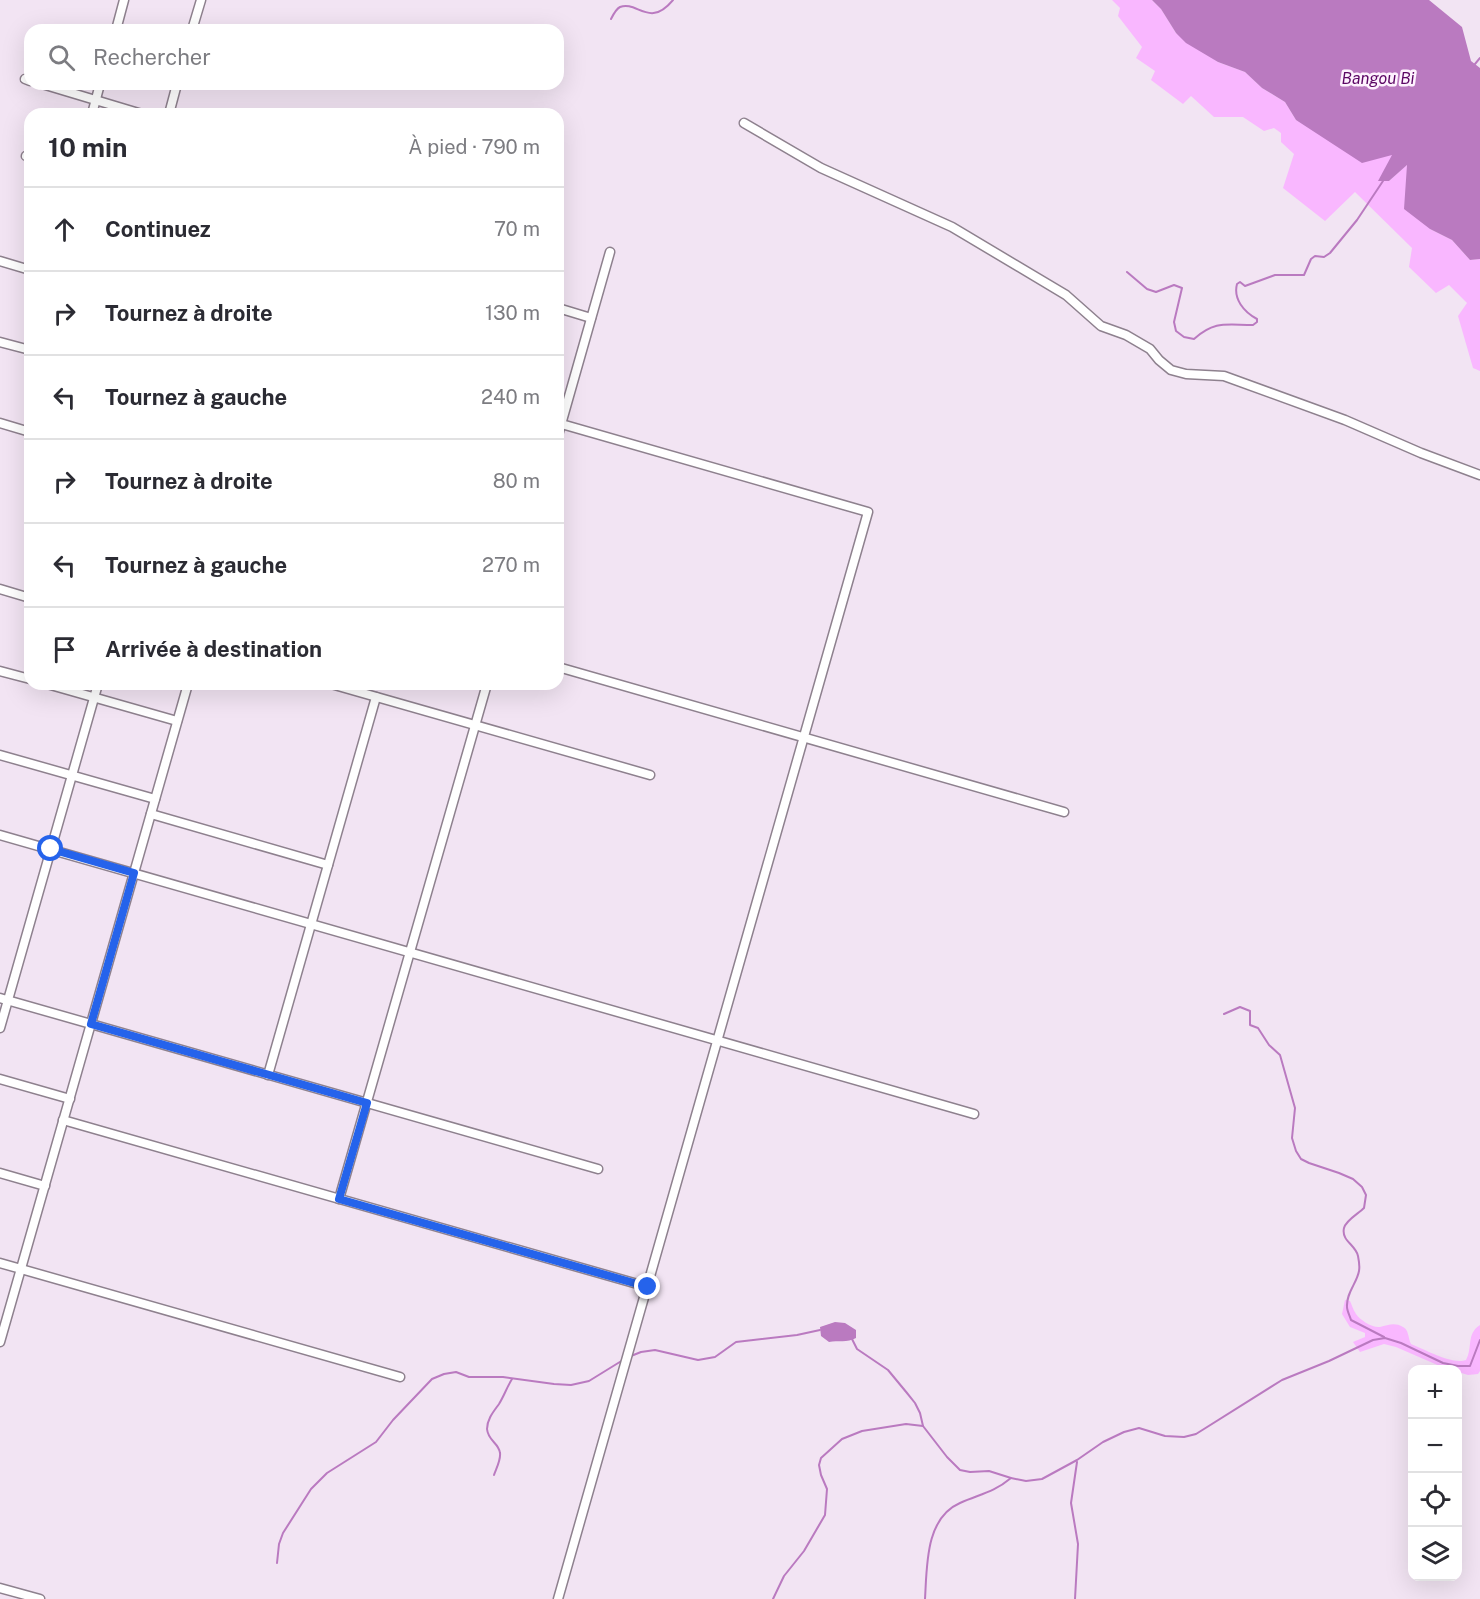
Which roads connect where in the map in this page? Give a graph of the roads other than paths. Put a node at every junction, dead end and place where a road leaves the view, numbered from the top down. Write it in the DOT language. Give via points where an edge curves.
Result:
graph roads {
  1 [pos="124,0"];
  2 [pos="201,0"];
  3 [pos="118,24"];
  4 [pos="194,24"];
  5 [pos="62,90"];
  6 [pos="98,90"];
  7 [pos="175,90"];
  8 [pos="96,100"];
  9 [pos="94,108"];
  10 [pos="122,108"];
  11 [pos="171,108"];
  12 [pos="744,123"];
  13 [pos="610,252"];
  14 [pos="0,261"];
  15 [pos="24,268"];
  16 [pos="564,310"];
  17 [pos="591,318"];
  18 [pos="0,342"];
  19 [pos="24,348"];
  20 [pos="564,409"];
  21 [pos="0,423"];
  22 [pos="564,424"];
  23 [pos="24,430"];
  24 [pos="1480,475"];
  25 [pos="0,589"];
  26 [pos="24,596"];
  27 [pos="564,669"];
  28 [pos="0,671"];
  29 [pos="24,677"];
  30 [pos="67,690"];
  31 [pos="96,690"];
  32 [pos="186,690"];
  33 [pos="352,690"];
  34 [pos="485,690"];
  35 [pos="376,697"];
  36 [pos="94,698"];
  37 [pos="177,721"];
  38 [pos="475,725"];
  39 [pos="805,738"];
  40 [pos="0,755"];
  41 [pos="650,775"];
  42 [pos="72,776"];
  43 [pos="155,800"];
  44 [pos="1064,812"];
  45 [pos="151,814"];
  46 [pos="0,835"];
  47 [pos="51,849"];
  48 [pos="328,864"];
  49 [pos="134,873"];
  50 [pos="311,924"];
  51 [pos="410,952"];
  52 [pos="4,999"];
  53 [pos="91,1024"];
  54 [pos="0,1028"];
  55 [pos="718,1040"];
  56 [pos="268,1075"];
  57 [pos="0,1079"];
  58 [pos="69,1099"];
  59 [pos="367,1103"];
  60 [pos="974,1114"];
  61 [pos="63,1120"];
  62 [pos="598,1169"];
  63 [pos="0,1173"];
  64 [pos="45,1186"];
  65 [pos="339,1199"];
  66 [pos="0,1263"];
  67 [pos="21,1269"];
  68 [pos="648,1287"];
  69 [pos="0,1342"];
  70 [pos="400,1377"];
  71 [pos="0,1588"];
  72 [pos="40,1599"];
  73 [pos="558,1599"];
  1 -- 3 [label="street"];
  2 -- 4 [label="street"];
  5 -- 8 [label="street"];
  6 -- 8 [label="street"];
  7 -- 11 [label="street"];
  8 -- 9 [label="street"];
  8 -- 10 [label="street"];
  12 -- 24 [label="street" via="821,168 952,227 1066,295 1101,326 1150,349 1171,370 1224,376"];
  13 -- 17 [label="street"];
  14 -- 15 [label="street"];
  16 -- 17 [label="street"];
  17 -- 20 [label="street"];
  18 -- 19 [label="street"];
  21 -- 23 [label="street"];
  22 -- 39 [label="street" via="868,512"];
  25 -- 26 [label="street"];
  27 -- 39 [label="street"];
  28 -- 29 [label="street"];
  30 -- 36 [label="street"];
  31 -- 36 [label="street"];
  32 -- 37 [label="street"];
  33 -- 35 [label="street"];
  34 -- 38 [label="street"];
  35 -- 38 [label="street"];
  35 -- 48 [label="street"];
  36 -- 37 [label="street"];
  36 -- 42 [label="street"];
  37 -- 43 [label="street"];
  38 -- 41 [label="street"];
  38 -- 51 [label="street"];
  39 -- 44 [label="street"];
  39 -- 55 [label="street"];
  40 -- 42 [label="street"];
  42 -- 43 [label="street"];
  42 -- 47 [label="street"];
  43 -- 45 [label="street"];
  45 -- 48 [label="street"];
  45 -- 49 [label="street"];
  46 -- 47 [label="street"];
  47 -- 49 [label="street"];
  47 -- 52 [label="street"];
  48 -- 50 [label="street"];
  49 -- 50 [label="street"];
  49 -- 53 [label="street"];
  50 -- 51 [label="street"];
  50 -- 56 [label="street"];
  51 -- 55 [label="street"];
  51 -- 59 [label="street"];
  52 -- 53 [label="street"];
  52 -- 54 [label="street"];
  53 -- 56 [label="street"];
  53 -- 58 [label="street"];
  55 -- 60 [label="street"];
  55 -- 68 [label="street"];
  56 -- 59 [label="street"];
  57 -- 58 [label="street"];
  58 -- 61 [label="street"];
  59 -- 62 [label="street"];
  59 -- 65 [label="street"];
  61 -- 64 [label="street"];
  61 -- 65 [label="street"];
  63 -- 64 [label="street"];
  64 -- 67 [label="street"];
  65 -- 68 [label="street"];
  66 -- 67 [label="street"];
  67 -- 69 [label="street"];
  67 -- 70 [label="street"];
  68 -- 73 [label="street"];
  71 -- 72 [label="street"];
}
